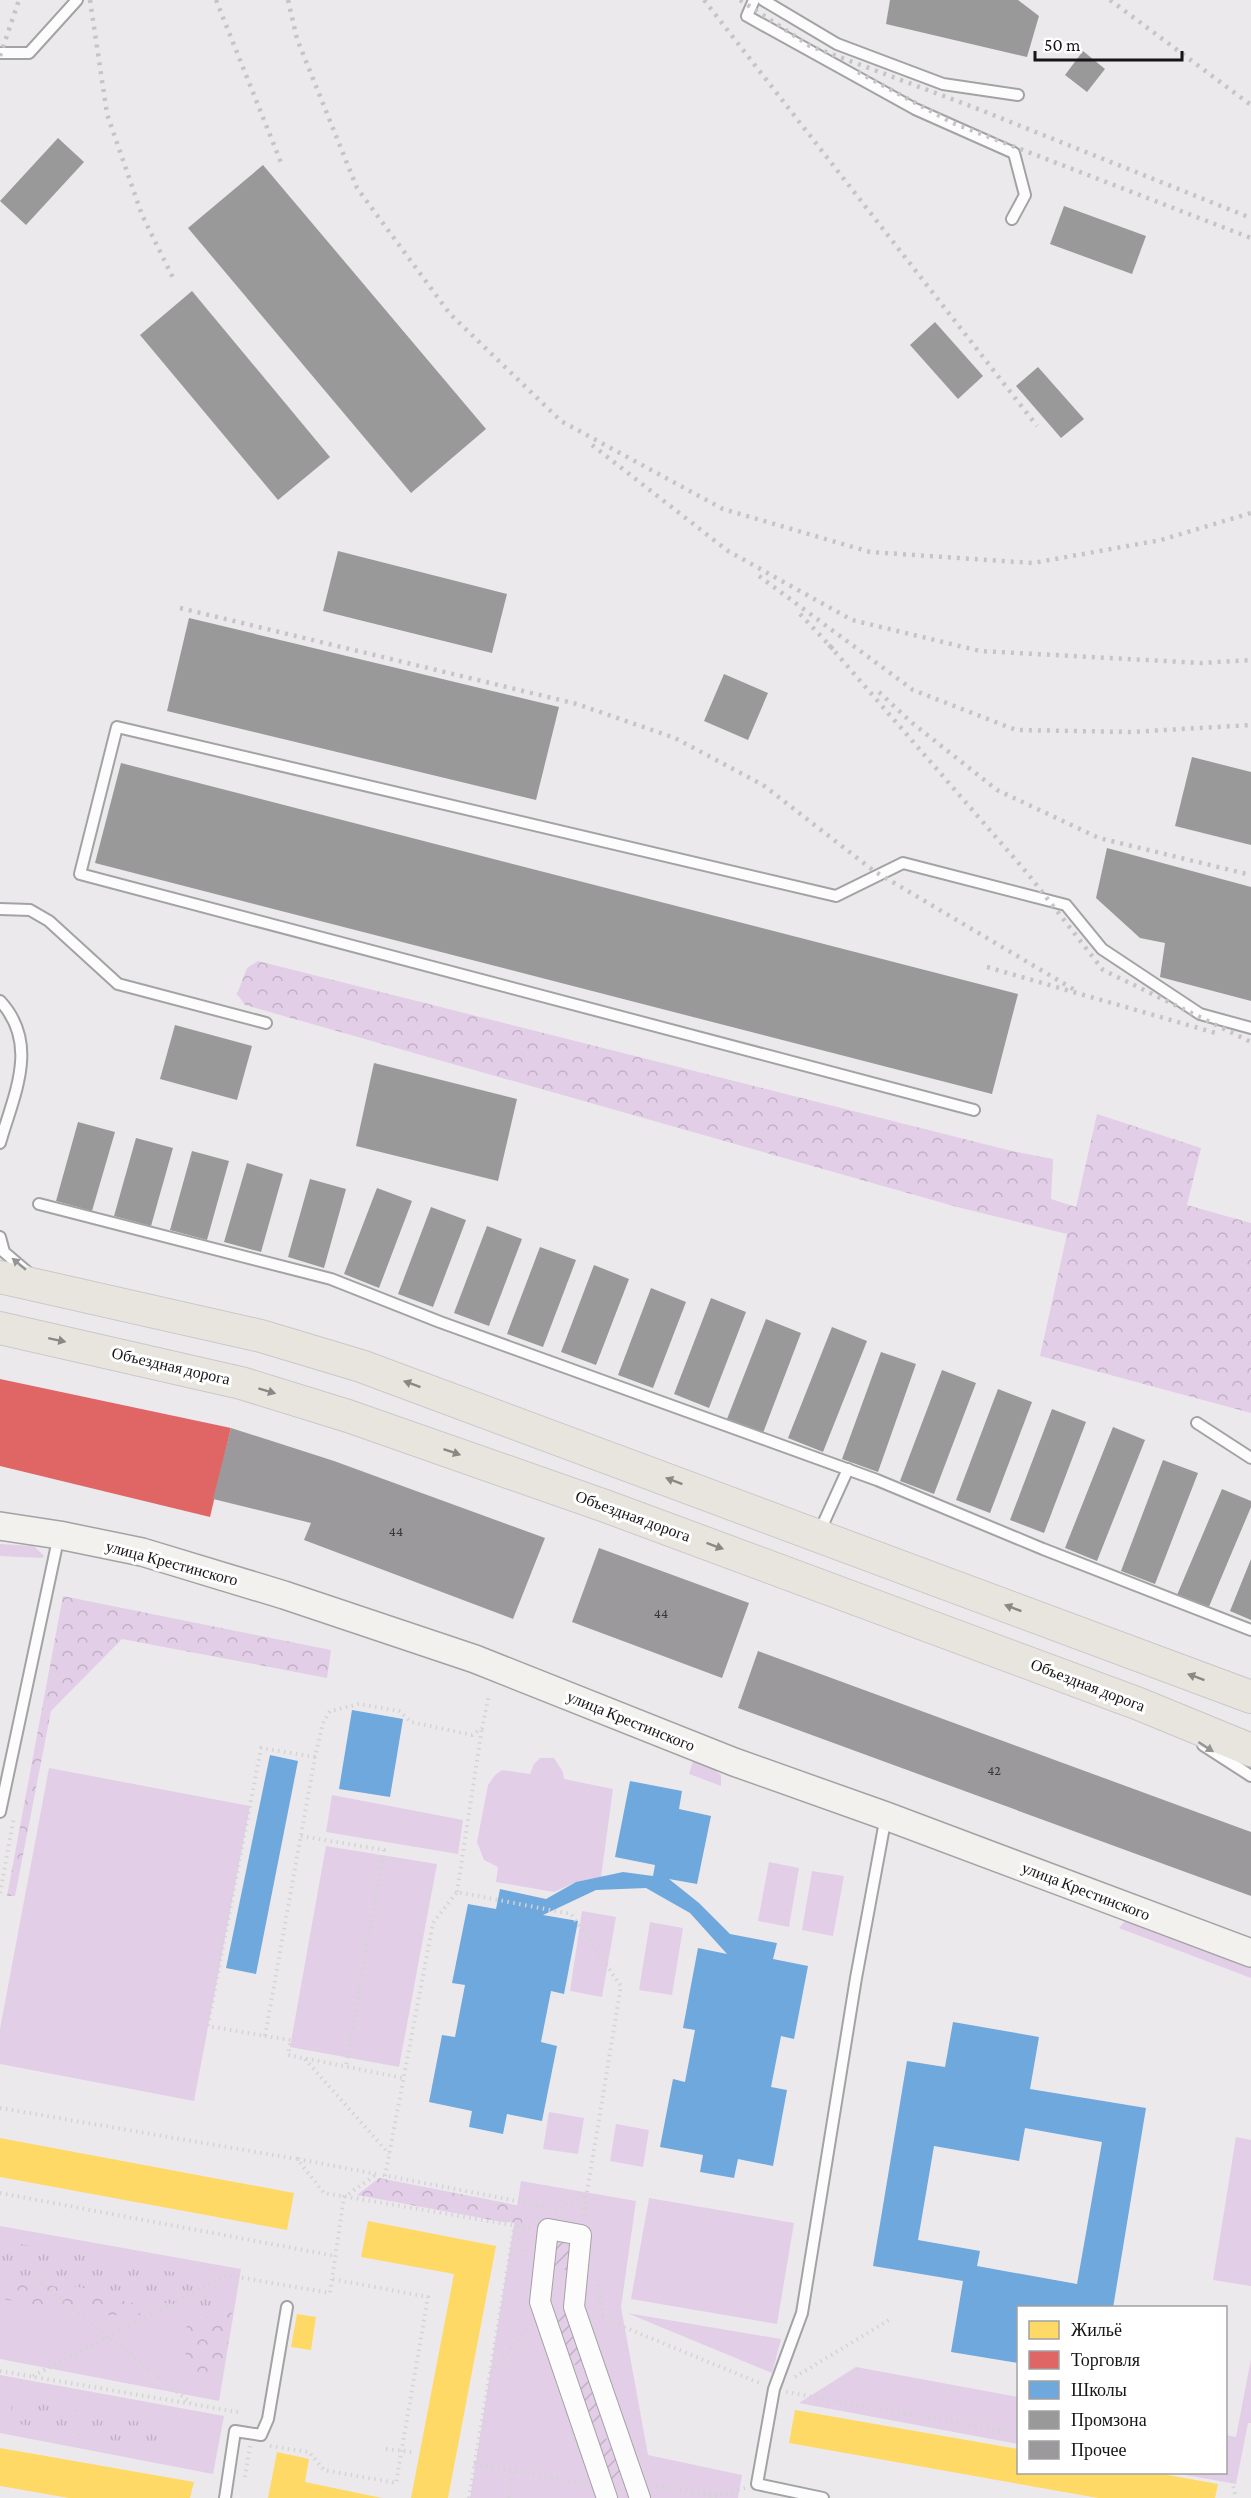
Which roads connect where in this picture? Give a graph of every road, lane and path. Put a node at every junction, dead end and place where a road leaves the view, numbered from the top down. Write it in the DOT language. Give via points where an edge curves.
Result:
graph roads {
  1 [pos="77,0"];
  2 [pos="754,0"];
  3 [pos="763,0"];
  4 [pos="0,53"];
  5 [pos="1018,95"];
  6 [pos="1012,219"];
  7 [pos="0,909"];
  8 [pos="0,1001"];
  9 [pos="266,1023"];
  10 [pos="1251,1028"];
  11 [pos="974,1110"];
  12 [pos="0,1143"];
  13 [pos="39,1204"];
  14 [pos="0,1237"];
  15 [pos="0,1276"];
  16 [pos="45,1287"];
  17 [pos="0,1328"];
  18 [pos="1197,1423"];
  19 [pos="1251,1458"];
  20 [pos="848,1469"];
  21 [pos="0,1526"];
  22 [pos="59,1535"];
  23 [pos="818,1535"];
  24 [pos="1251,1630"];
  25 [pos="489,1695"];
  26 [pos="1251,1697"];
  27 [pos="1139,1704"];
  28 [pos="482,1728"];
  29 [pos="1251,1750"];
  30 [pos="315,1757"];
  31 [pos="1251,1776"];
  32 [pos="0,1812"];
  33 [pos="886,1816"];
  34 [pos="301,1836"];
  35 [pos="457,1893"];
  36 [pos="1251,1953"];
  37 [pos="265,2036"];
  38 [pos="304,2058"];
  39 [pos="346,2066"];
  40 [pos="403,2078"];
  41 [pos="0,2108"];
  42 [pos="389,2154"];
  43 [pos="297,2159"];
  44 [pos="377,2174"];
  45 [pos="385,2176"];
  46 [pos="0,2193"];
  47 [pos="585,2194"];
  48 [pos="344,2197"];
  49 [pos="556,2209"];
  50 [pos="514,2228"];
  51 [pos="548,2229"];
  52 [pos="581,2235"];
  53 [pos="336,2256"];
  54 [pos="36,2279"];
  55 [pos="332,2279"];
  56 [pos="287,2307"];
  57 [pos="574,2307"];
  58 [pos="543,2311"];
  59 [pos="889,2320"];
  60 [pos="108,2337"];
  61 [pos="0,2371"];
  62 [pos="490,2374"];
  63 [pos="33,2376"];
  64 [pos="774,2389"];
  65 [pos="192,2404"];
  66 [pos="238,2412"];
  67 [pos="1017,2434"];
  68 [pos="251,2442"];
  69 [pos="263,2444"];
  70 [pos="386,2449"];
  71 [pos="401,2451"];
  72 [pos="412,2452"];
  73 [pos="513,2471"];
  74 [pos="1227,2472"];
  75 [pos="757,2484"];
  76 [pos="244,2487"];
  77 [pos="225,2498"];
  78 [pos="468,2498"];
  79 [pos="509,2498"];
  80 [pos="607,2498"];
  81 [pos="640,2498"];
  82 [pos="709,2498"];
  83 [pos="823,2498"];
  84 [pos="1236,2498"];
  1 -- 4 [label="lane" via="29,53"];
  2 -- 6 [label="lane" via="747,16 915,109 1014,153 1025,195"];
  3 -- 5 [label="lane" via="837,44 943,84"];
  7 -- 9 [label="lane" via="30,910 49,921 118,984"];
  8 -- 12 [label="lane" via="12,1015 20,1036 22,1070"];
  10 -- 11 [label="lane" via="1200,1014 1102,949 1066,906 903,863 836,896 117,728 80,874"];
  13 -- 20 [label="lane" via="331,1280"];
  16 -- 14 [label="lane, one-way" via="4,1252"];
  15 -- 16 [label="main road"];
  23 -- 16 [label="main road, one-way" via="361,1366 261,1336"];
  17 -- 27 [label="main road, Объездная дорога, one-way" via="241,1383 348,1416 608,1507"];
  18 -- 19 [label="lane"];
  20 -- 23 [label="lane"];
  20 -- 24 [label="lane"];
  21 -- 22 [label="street, улица Крестинского"];
  22 -- 32 [label="lane"];
  22 -- 33 [label="street, улица Крестинского" via="142,1552 475,1659 734,1762"];
  26 -- 23 [label="main road, one-way"];
  25 -- 28 [label="path"];
  27 -- 29 [label="main road, Объездная дорога"];
  27 -- 31 [label="lane, one-way"];
  28 -- 30 [label="path" via="472,1735 411,1722 399,1712 359,1704 330,1711 322,1723"];
  28 -- 35 [label="path"];
  30 -- 34 [label="path"];
  30 -- 37 [label="path" via="261,1748 208,2026"];
  33 -- 36 [label="street, улица Крестинского"];
  33 -- 64 [label="lane" via="802,2313"];
  34 -- 37 [label="path"];
  34 -- 39 [label="path" via="384,1850"];
  35 -- 40 [label="path" via="433,1923"];
  35 -- 47 [label="path" via="571,1914 621,1986"];
  37 -- 38 [label="path" via="291,2040 288,2055"];
  38 -- 39 [label="path"];
  38 -- 42 [label="path"];
  39 -- 40 [label="path"];
  40 -- 42 [label="path"];
  41 -- 43 [label="path"];
  42 -- 45 [label="path"];
  43 -- 44 [label="path"];
  43 -- 48 [label="path" via="324,2193"];
  44 -- 45 [label="path"];
  44 -- 48 [label="path"];
  45 -- 49 [label="path"];
  46 -- 53 [label="path"];
  47 -- 49 [label="path"];
  47 -- 52 [label="path"];
  48 -- 50 [label="path"];
  48 -- 53 [label="path"];
  49 -- 51 [label="path"];
  50 -- 51 [label="path"];
  50 -- 62 [label="path"];
  51 -- 52 [label="street"];
  51 -- 58 [label="street" via="540,2302"];
  52 -- 57 [label="street"];
  53 -- 55 [label="path"];
  54 -- 60 [label="path"];
  55 -- 60 [label="path" via="330,2293 226,2275"];
  55 -- 71 [label="path" via="429,2297"];
  56 -- 77 [label="lane" via="268,2419 261,2435 235,2431"];
  57 -- 64 [label="path"];
  57 -- 81 [label="street"];
  58 -- 62 [label="path"];
  58 -- 80 [label="street"];
  59 -- 64 [label="path"];
  60 -- 63 [label="path"];
  60 -- 65 [label="path"];
  61 -- 63 [label="path"];
  62 -- 78 [label="path"];
  63 -- 65 [label="path"];
  64 -- 67 [label="path"];
  64 -- 75 [label="lane"];
  65 -- 66 [label="path"];
  68 -- 76 [label="path"];
  69 -- 71 [label="path" via="309,2452 324,2470 396,2483"];
  70 -- 71 [label="path"];
  71 -- 72 [label="path"];
  73 -- 79 [label="path"];
  74 -- 84 [label="path"];
  75 -- 82 [label="path"];
  75 -- 83 [label="lane"];
}
